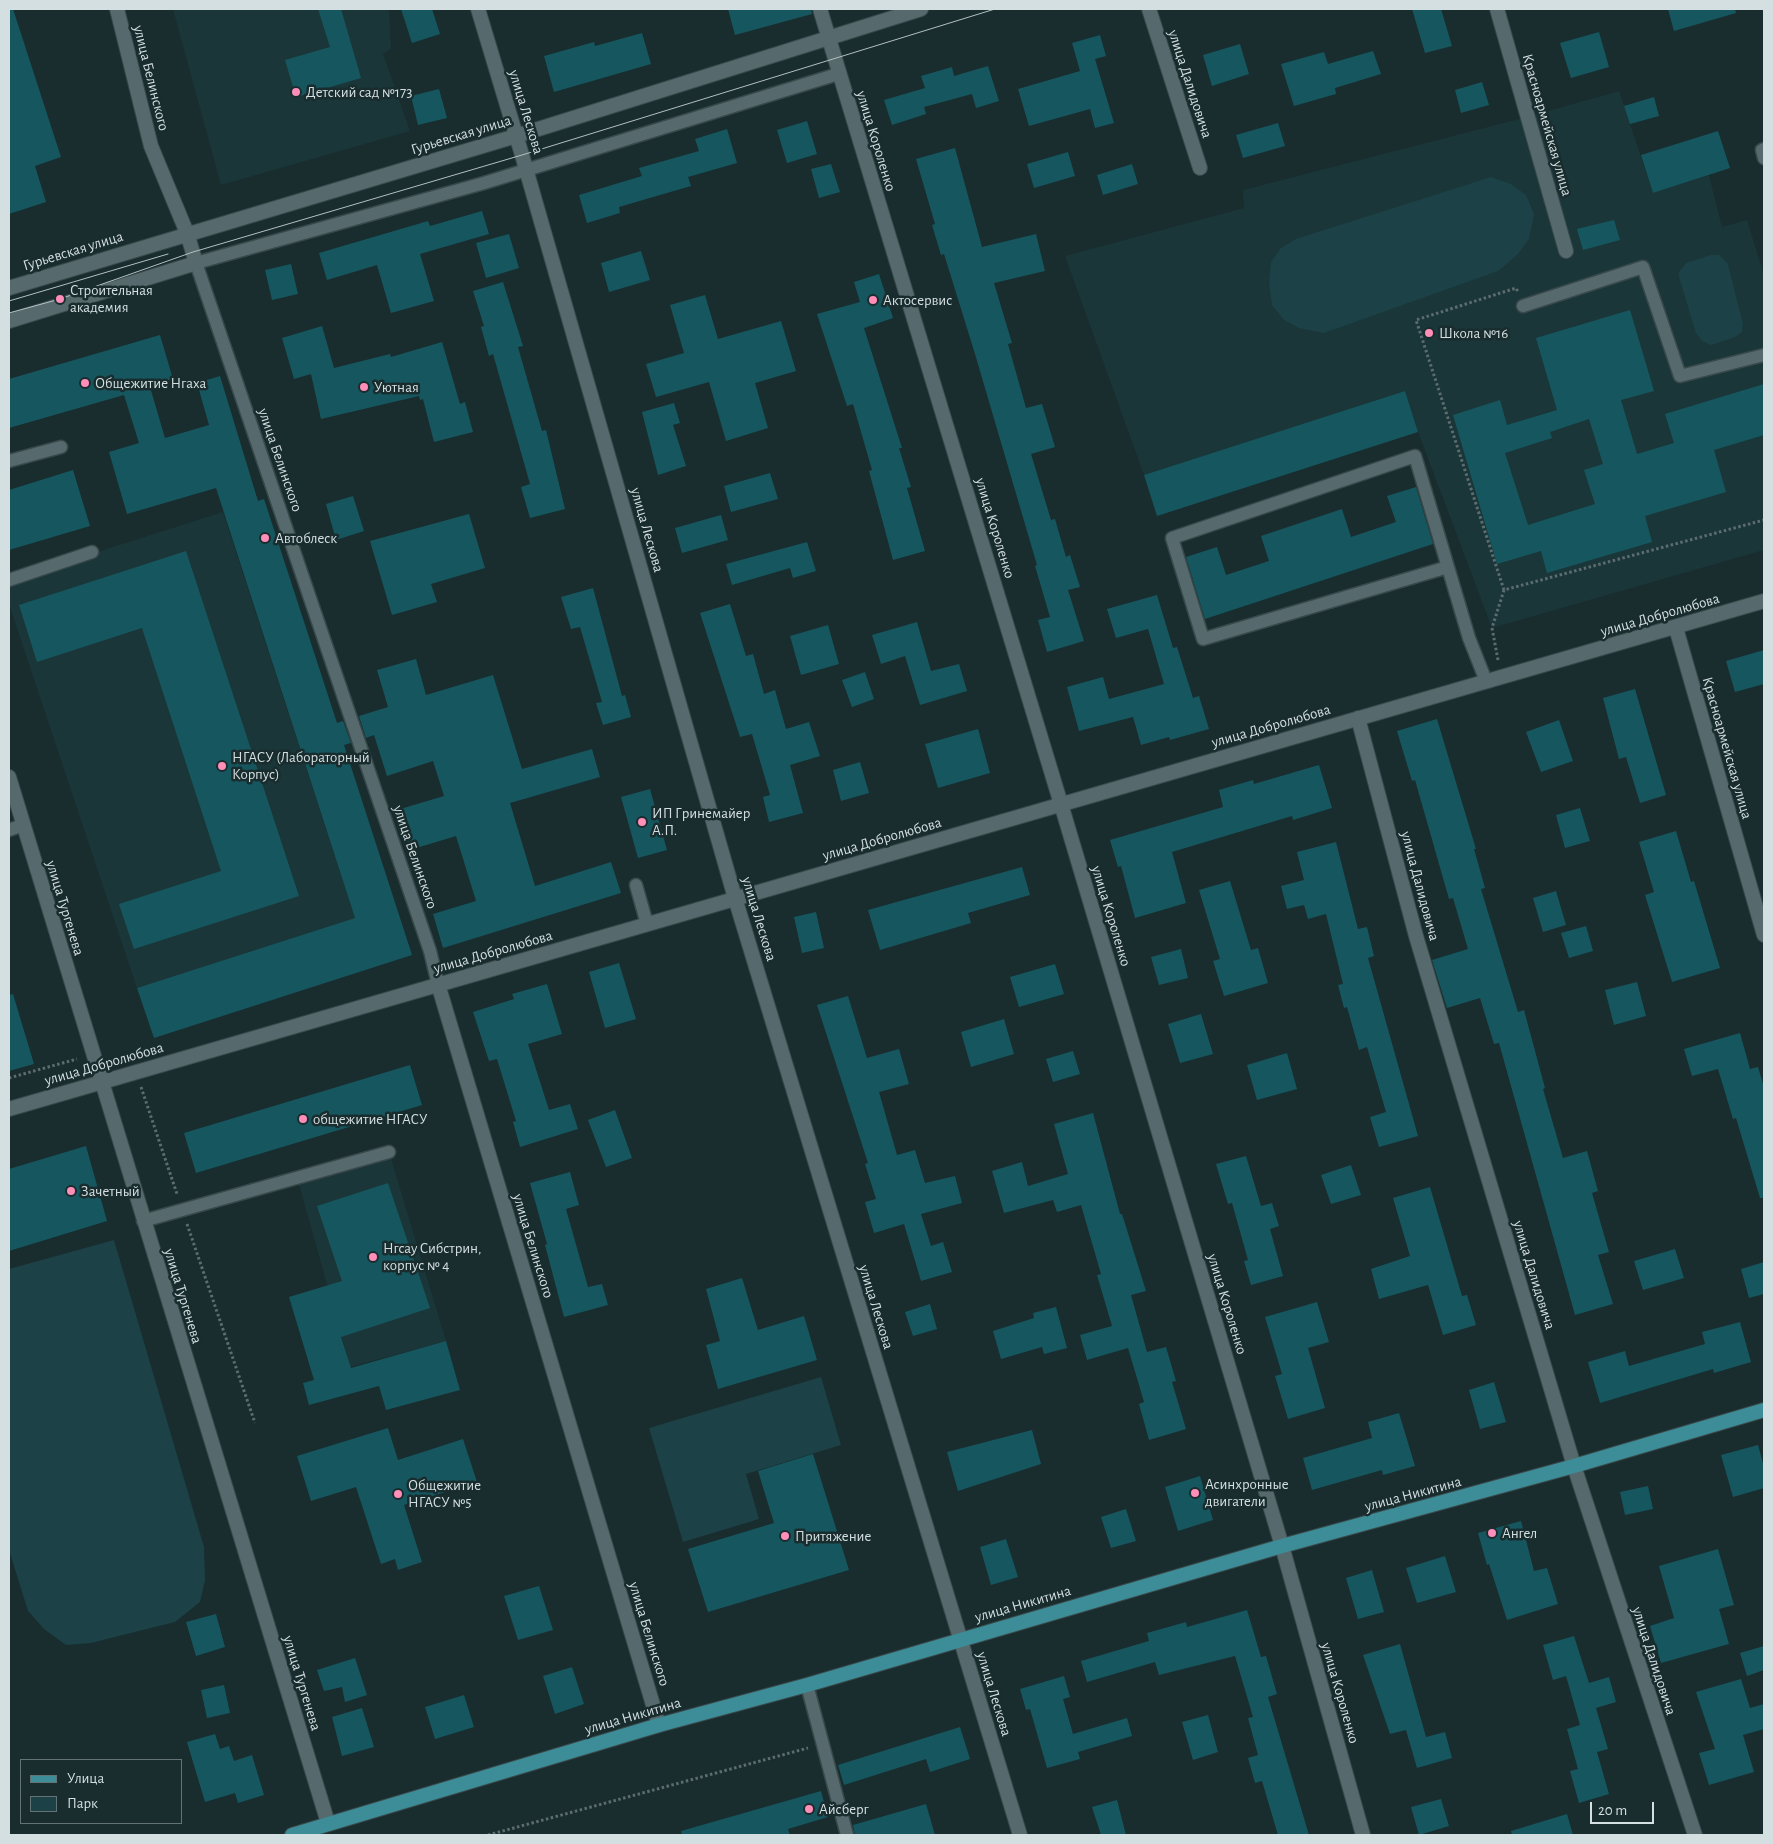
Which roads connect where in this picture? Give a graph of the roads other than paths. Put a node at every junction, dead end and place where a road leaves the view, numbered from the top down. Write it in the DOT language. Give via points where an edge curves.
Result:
graph roads {
  1 [pos="117,9"];
  2 [pos="478,9"];
  3 [pos="820,9"];
  4 [pos="921,9"];
  5 [pos="1149,9"];
  6 [pos="1497,9"];
  7 [pos="828,37"];
  8 [pos="838,74"];
  9 [pos="516,136"];
  10 [pos="1764,149"];
  11 [pos="1764,158"];
  12 [pos="1200,168"];
  13 [pos="526,171"];
  14 [pos="187,233"];
  15 [pos="1566,250"];
  16 [pos="196,263"];
  17 [pos="9,288"];
  18 [pos="1523,306"];
  19 [pos="9,321"];
  20 [pos="1764,355"];
  21 [pos="61,447"];
  22 [pos="9,461"];
  23 [pos="92,552"];
  24 [pos="1448,567"];
  25 [pos="9,580"];
  26 [pos="1764,602"];
  27 [pos="1676,628"];
  28 [pos="1486,681"];
  29 [pos="1358,718"];
  30 [pos="9,777"];
  31 [pos="1061,804"];
  32 [pos="23,825"];
  33 [pos="9,830"];
  34 [pos="636,885"];
  35 [pos="735,898"];
  36 [pos="647,924"];
  37 [pos="1764,935"];
  38 [pos="438,984"];
  39 [pos="100,1082"];
  40 [pos="9,1109"];
  41 [pos="389,1152"];
  42 [pos="143,1221"];
  43 [pos="1764,1410"];
  44 [pos="1574,1466"];
  45 [pos="1282,1546"];
  46 [pos="960,1638"];
  47 [pos="807,1685"];
  48 [pos="659,1725"];
  49 [pos="328,1823"];
  50 [pos="292,1835"];
  51 [pos="847,1835"];
  52 [pos="1020,1835"];
  53 [pos="1363,1835"];
  54 [pos="1695,1835"];
  1 -- 14 [label="street, улица Белинского" via="151,146"];
  2 -- 9 [label="street, улица Лескова"];
  3 -- 7 [label="street, улица Короленко"];
  4 -- 7 [label="street, Гурьевская улица"];
  5 -- 12 [label="street, улица Далидовича"];
  6 -- 15 [label="street, Красноармейская улица"];
  7 -- 8 [label="street, улица Короленко"];
  7 -- 9 [label="street, Гурьевская улица"];
  8 -- 13 [label="lane"];
  8 -- 31 [label="street, улица Короленко"];
  9 -- 13 [label="street, улица Лескова"];
  9 -- 14 [label="street, Гурьевская улица"];
  10 -- 11 [label="lane"];
  13 -- 16 [label="lane"];
  13 -- 35 [label="street, улица Лескова"];
  14 -- 16 [label="street, улица Белинского"];
  14 -- 17 [label="street, Гурьевская улица"];
  16 -- 19 [label="street"];
  16 -- 38 [label="lane, улица Белинского"];
  18 -- 20 [label="lane" via="1643,267 1680,376"];
  21 -- 22 [label="lane"];
  23 -- 25 [label="lane"];
  24 -- 24 [label="lane" via="1415,456 1172,538 1203,639"];
  24 -- 28 [label="lane"];
  26 -- 27 [label="street, улица Добролюбова"];
  27 -- 28 [label="street, улица Добролюбова"];
  27 -- 37 [label="street, Красноармейская улица"];
  28 -- 29 [label="street, улица Добролюбова"];
  29 -- 31 [label="street, улица Добролюбова"];
  29 -- 44 [label="street, улица Далидовича" via="1416,936"];
  30 -- 32 [label="street, улица Тургенева"];
  31 -- 35 [label="street, улица Добролюбова"];
  31 -- 45 [label="street, улица Короленко"];
  32 -- 33 [label="lane"];
  32 -- 39 [label="street, улица Тургенева"];
  34 -- 36 [label="lane"];
  35 -- 36 [label="street, улица Добролюбова"];
  35 -- 46 [label="street, улица Лескова"];
  36 -- 38 [label="street, улица Добролюбова"];
  38 -- 39 [label="street, улица Добролюбова"];
  38 -- 48 [label="street, улица Белинского"];
  39 -- 40 [label="street, улица Добролюбова"];
  39 -- 42 [label="street, улица Тургенева"];
  41 -- 42 [label="lane"];
  42 -- 49 [label="street, улица Тургенева"];
  43 -- 44 [label="main road, улица Никитина"];
  44 -- 45 [label="main road, улица Никитина"];
  44 -- 54 [label="street, улица Далидовича"];
  45 -- 46 [label="main road, улица Никитина"];
  45 -- 53 [label="street, улица Короленко"];
  46 -- 47 [label="main road, улица Никитина"];
  46 -- 52 [label="street, улица Лескова"];
  47 -- 48 [label="main road, улица Никитина"];
  47 -- 51 [label="lane"];
  48 -- 49 [label="main road, улица Никитина"];
  49 -- 50 [label="main road, улица Никитина"];
}
